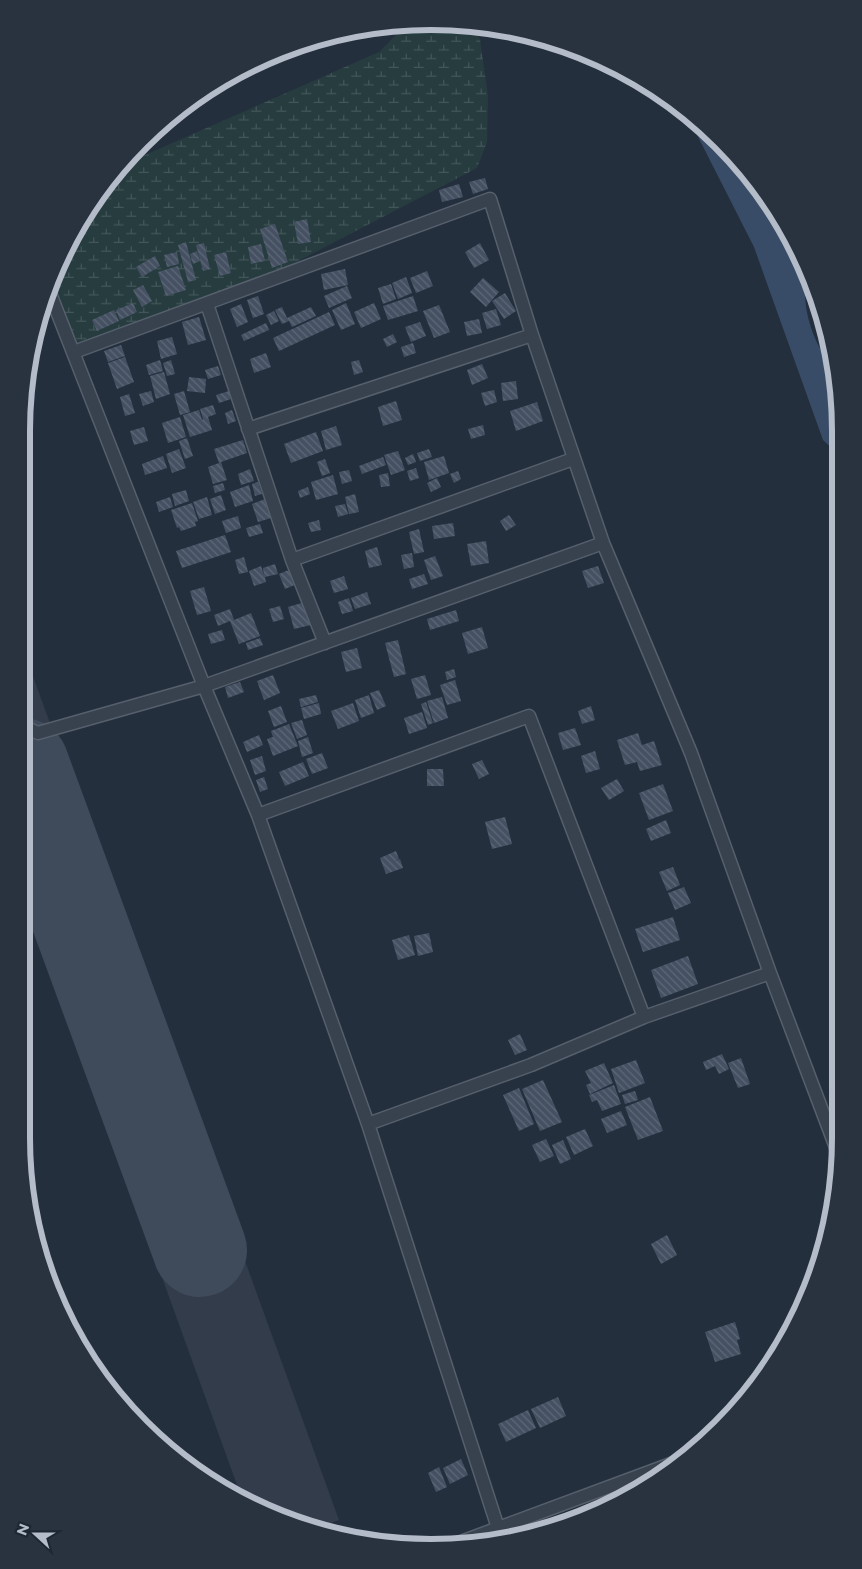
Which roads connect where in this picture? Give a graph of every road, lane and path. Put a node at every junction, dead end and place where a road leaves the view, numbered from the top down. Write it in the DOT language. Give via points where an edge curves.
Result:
graph roads {
  1 [pos="52,299"];
  2 [pos="207,304"];
  3 [pos="532,335"];
  4 [pos="74,352"];
  5 [pos="248,429"];
  6 [pos="573,459"];
  7 [pos="603,544"];
  8 [pos="292,560"];
  9 [pos="325,643"];
  10 [pos="204,686"];
  11 [pos="30,730"];
  12 [pos="258,815"];
  13 [pos="770,973"];
  14 [pos="644,1017"];
  15 [pos="368,1124"];
  16 [pos="832,1137"];
  17 [pos="656,1469"];
  18 [pos="498,1528"];
  19 [pos="475,1537"];
  1 -- 4 [label="street"];
  2 -- 3 [label="street" via="490,199"];
  2 -- 4 [label="street"];
  2 -- 5 [label="street"];
  3 -- 5 [label="street"];
  3 -- 6 [label="street"];
  4 -- 10 [label="street"];
  5 -- 8 [label="street"];
  6 -- 7 [label="street"];
  6 -- 8 [label="street"];
  7 -- 9 [label="street"];
  7 -- 13 [label="street" via="691,753"];
  8 -- 9 [label="street"];
  9 -- 10 [label="street"];
  10 -- 11 [label="street" via="38,733"];
  10 -- 12 [label="street"];
  12 -- 14 [label="street" via="528,716"];
  12 -- 15 [label="street"];
  13 -- 14 [label="street"];
  13 -- 16 [label="street"];
  14 -- 15 [label="street" via="531,1065"];
  15 -- 18 [label="street"];
  17 -- 18 [label="street"];
  18 -- 19 [label="street"];
}
